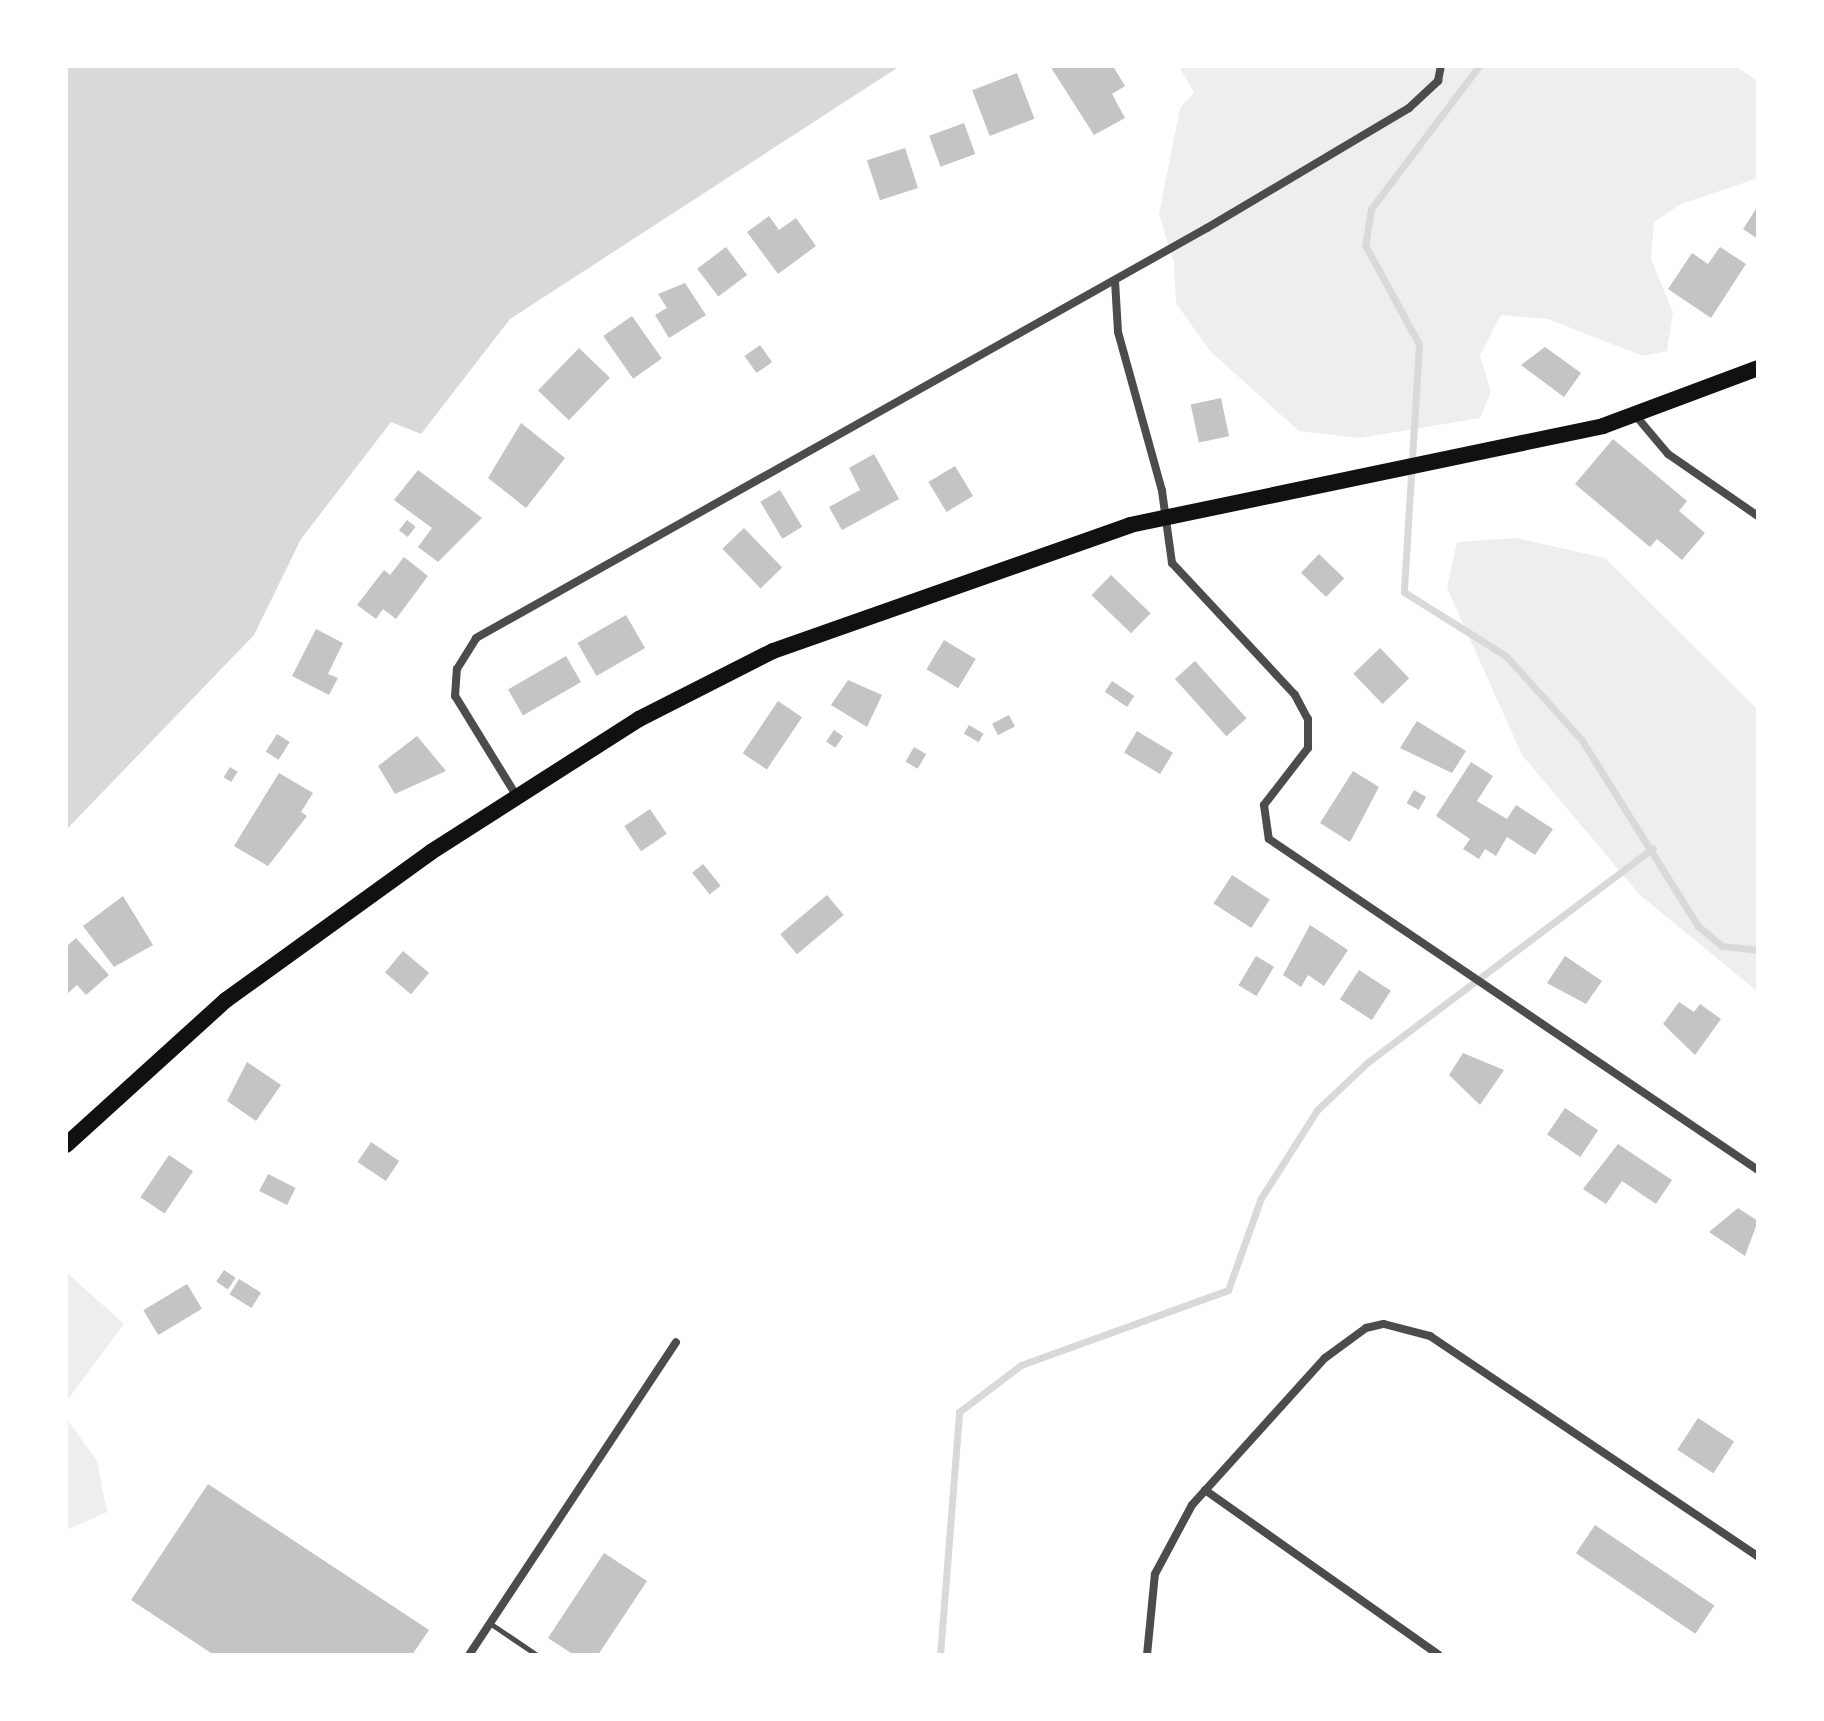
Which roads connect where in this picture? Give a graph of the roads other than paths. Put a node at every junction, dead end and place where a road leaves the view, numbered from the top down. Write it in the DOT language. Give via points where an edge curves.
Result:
graph roads {
  1 [pos="1441,66"];
  2 [pos="1115,281"];
  3 [pos="1758,368"];
  4 [pos="1636,416"];
  5 [pos="1164,516"];
  6 [pos="1758,516"];
  7 [pos="516,795"];
  8 [pos="66,1145"];
  9 [pos="1758,1170"];
  10 [pos="676,1342"];
  11 [pos="1205,1490"];
  12 [pos="1758,1556"];
  13 [pos="490,1623"];
  14 [pos="469,1655"];
  15 [pos="537,1655"];
  16 [pos="1147,1655"];
  17 [pos="1439,1655"];
  1 -- 2 [label="street" via="1438,81 1409,108"];
  2 -- 5 [label="street" via="1122,354"];
  2 -- 7 [label="street" via="476,638 457,669 455,696"];
  3 -- 4 [label="main road"];
  4 -- 5 [label="main road"];
  4 -- 6 [label="street" via="1668,454"];
  5 -- 7 [label="main road" via="1036,554 796,641 639,719"];
  5 -- 9 [label="street" via="1172,563 1295,695 1308,719 1308,748 1264,805 1269,839"];
  7 -- 8 [label="main road" via="250,981"];
  10 -- 13 [label="street"];
  11 -- 12 [label="street" via="1351,1337 1384,1324 1408,1326"];
  11 -- 16 [label="street" via="1166,1544 1155,1574"];
  11 -- 17 [label="street"];
  13 -- 14 [label="street"];
  13 -- 15 [label="lane"];
}
